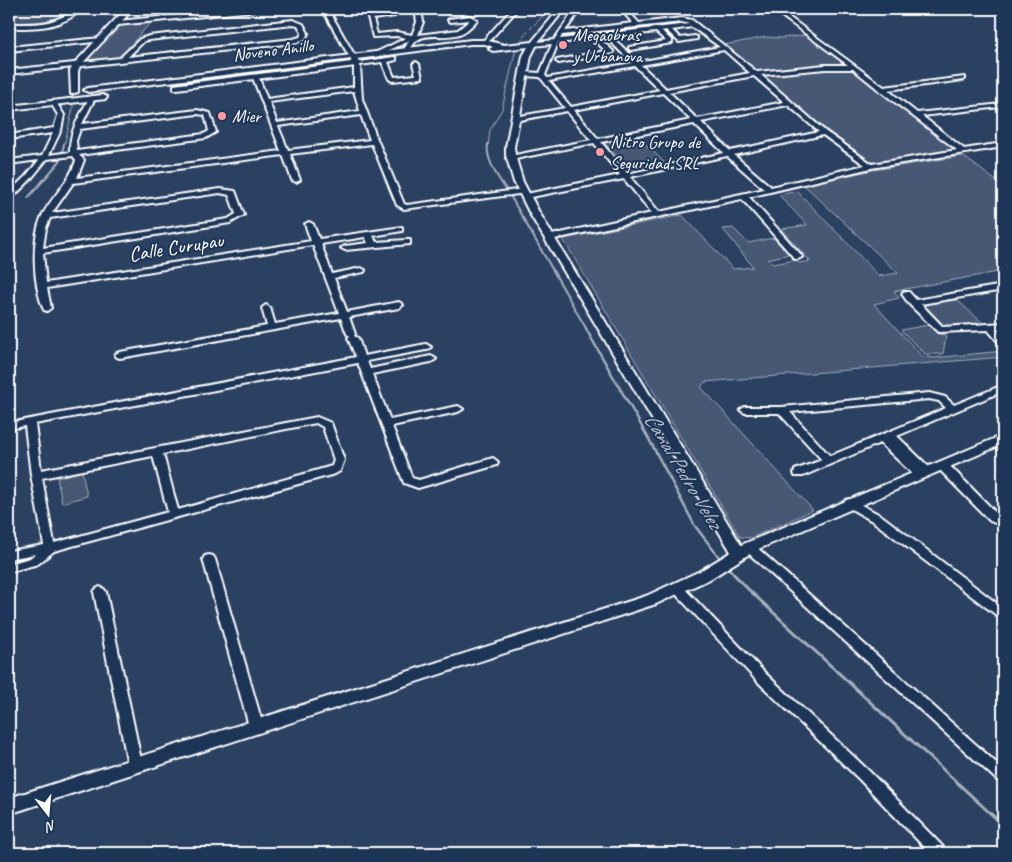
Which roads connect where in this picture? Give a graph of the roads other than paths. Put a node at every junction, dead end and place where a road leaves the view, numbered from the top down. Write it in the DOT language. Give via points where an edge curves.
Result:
graph roads {
  1 [pos="79,9"];
  2 [pos="129,9"];
  3 [pos="253,9"];
  4 [pos="324,9"];
  5 [pos="418,9"];
  6 [pos="515,9"];
  7 [pos="562,9"];
  8 [pos="578,9"];
  9 [pos="623,9"];
  10 [pos="631,9"];
  11 [pos="775,9"];
  12 [pos="393,15"];
  13 [pos="451,20"];
  14 [pos="118,22"];
  15 [pos="637,24"];
  16 [pos="646,24"];
  17 [pos="693,25"];
  18 [pos="9,26"];
  19 [pos="626,26"];
  20 [pos="668,29"];
  21 [pos="658,30"];
  22 [pos="560,33"];
  23 [pos="632,33"];
  24 [pos="414,36"];
  25 [pos="608,36"];
  26 [pos="594,37"];
  27 [pos="695,38"];
  28 [pos="101,40"];
  29 [pos="556,41"];
  30 [pos="484,42"];
  31 [pos="462,44"];
  32 [pos="529,44"];
  33 [pos="506,47"];
  34 [pos="631,48"];
  35 [pos="725,48"];
  36 [pos="9,49"];
  37 [pos="406,51"];
  38 [pos="379,53"];
  39 [pos="352,56"];
  40 [pos="394,59"];
  41 [pos="122,60"];
  42 [pos="385,60"];
  43 [pos="559,61"];
  44 [pos="356,64"];
  45 [pos="416,64"];
  46 [pos="636,64"];
  47 [pos="77,65"];
  48 [pos="855,67"];
  49 [pos="9,72"];
  50 [pos="524,74"];
  51 [pos="755,74"];
  52 [pos="543,77"];
  53 [pos="256,78"];
  54 [pos="963,78"];
  55 [pos="356,89"];
  56 [pos="881,89"];
  57 [pos="666,91"];
  58 [pos="90,94"];
  59 [pos="76,96"];
  60 [pos="65,97"];
  61 [pos="9,100"];
  62 [pos="265,101"];
  63 [pos="54,103"];
  64 [pos="788,103"];
  65 [pos="1000,105"];
  66 [pos="9,108"];
  67 [pos="570,109"];
  68 [pos="363,112"];
  69 [pos="914,115"];
  70 [pos="515,119"];
  71 [pos="695,121"];
  72 [pos="274,125"];
  73 [pos="77,127"];
  74 [pos="58,130"];
  75 [pos="824,132"];
  76 [pos="9,137"];
  77 [pos="375,140"];
  78 [pos="597,140"];
  79 [pos="1003,145"];
  80 [pos="962,151"];
  81 [pos="286,152"];
  82 [pos="71,153"];
  83 [pos="729,154"];
  84 [pos="46,157"];
  85 [pos="510,158"];
  86 [pos="9,162"];
  87 [pos="870,166"];
  88 [pos="624,176"];
  89 [pos="296,180"];
  90 [pos="73,181"];
  91 [pos="12,190"];
  92 [pos="770,190"];
  93 [pos="522,193"];
  94 [pos="9,196"];
  95 [pos="744,196"];
  96 [pos="657,214"];
  97 [pos="46,216"];
  98 [pos="309,224"];
  99 [pos="399,229"];
  100 [pos="368,234"];
  101 [pos="550,238"];
  102 [pos="316,242"];
  103 [pos="407,242"];
  104 [pos="373,245"];
  105 [pos="345,248"];
  106 [pos="38,251"];
  107 [pos="798,257"];
  108 [pos="361,270"];
  109 [pos="329,277"];
  110 [pos="42,286"];
  111 [pos="1003,287"];
  112 [pos="906,294"];
  113 [pos="913,303"];
  114 [pos="398,305"];
  115 [pos="48,308"];
  116 [pos="266,308"];
  117 [pos="344,314"];
  118 [pos="990,327"];
  119 [pos="272,328"];
  120 [pos="1002,328"];
  121 [pos="1003,342"];
  122 [pos="426,348"];
  123 [pos="120,355"];
  124 [pos="431,359"];
  125 [pos="362,360"];
  126 [pos="368,372"];
  127 [pos="998,390"];
  128 [pos="458,409"];
  129 [pos="953,409"];
  130 [pos="745,410"];
  131 [pos="782,410"];
  132 [pos="30,422"];
  133 [pos="388,424"];
  134 [pos="9,426"];
  135 [pos="886,437"];
  136 [pos="1003,439"];
  137 [pos="156,451"];
  138 [pos="828,460"];
  139 [pos="493,462"];
  140 [pos="942,465"];
  141 [pos="923,472"];
  142 [pos="799,473"];
  143 [pos="36,475"];
  144 [pos="850,503"];
  145 [pos="174,514"];
  146 [pos="1003,522"];
  147 [pos="50,549"];
  148 [pos="740,553"];
  149 [pos="9,555"];
  150 [pos="209,560"];
  151 [pos="9,568"];
  152 [pos="678,589"];
  153 [pos="100,592"];
  154 [pos="1003,614"];
  155 [pos="256,726"];
  156 [pos="135,765"];
  157 [pos="1003,777"];
  158 [pos="9,806"];
  159 [pos="939,853"];
  1 -- 18 [label="street" via="44,26"];
  2 -- 14 [label="street"];
  3 -- 14 [label="street"];
  4 -- 39 [label="street"];
  5 -- 24 [label="street" via="420,22"];
  6 -- 30 [label="street"];
  7 -- 32 [label="street"];
  8 -- 22 [label="street"];
  9 -- 15 [label="street"];
  10 -- 16 [label="street"];
  11 -- 48 [label="street"];
  12 -- 24 [label="street" via="370,18 375,36"];
  13 -- 24 [label="street" via="474,20 460,32"];
  14 -- 28 [label="street"];
  15 -- 16 [label="street"];
  15 -- 19 [label="street"];
  16 -- 17 [label="street" via="682,20"];
  17 -- 20 [label="street"];
  17 -- 35 [label="street"];
  19 -- 22 [label="street"];
  19 -- 23 [label="street"];
  20 -- 21 [label="street"];
  20 -- 27 [label="street" via="678,40"];
  21 -- 23 [label="street"];
  21 -- 34 [label="street" via="670,42"];
  22 -- 29 [label="street"];
  23 -- 25 [label="street"];
  24 -- 37 [label="street"];
  24 -- 38 [label="street"];
  25 -- 26 [label="street"];
  25 -- 46 [label="street"];
  26 -- 29 [label="street"];
  26 -- 43 [label="street" via="611,52"];
  28 -- 36 [label="street"];
  28 -- 47 [label="street"];
  29 -- 32 [label="street"];
  29 -- 52 [label="street"];
  30 -- 31 [label="street, Noveno Anillo"];
  30 -- 33 [label="street, Noveno Anillo"];
  31 -- 33 [label="street, Noveno Anillo" via="480,50"];
  31 -- 37 [label="street, Noveno Anillo"];
  32 -- 33 [label="street, Noveno Anillo"];
  32 -- 50 [label="street"];
  35 -- 46 [label="street"];
  35 -- 51 [label="street"];
  37 -- 38 [label="street, Noveno Anillo"];
  38 -- 39 [label="street, Noveno Anillo"];
  39 -- 44 [label="street"];
  39 -- 58 [label="street, Noveno Anillo"];
  40 -- 42 [label="street"];
  41 -- 41 [label="street" via="294,41 303,38 305,33 300,24 293,22 149,38 142,40"];
  41 -- 47 [label="street"];
  42 -- 44 [label="street"];
  42 -- 45 [label="street" via="392,80 420,77"];
  44 -- 53 [label="street, Noveno Anillo"];
  44 -- 55 [label="street"];
  46 -- 52 [label="street"];
  46 -- 57 [label="street"];
  47 -- 49 [label="street"];
  47 -- 59 [label="street" via="74,71"];
  48 -- 51 [label="street"];
  48 -- 56 [label="street"];
  50 -- 52 [label="street"];
  50 -- 70 [label="street"];
  51 -- 57 [label="street"];
  51 -- 64 [label="street"];
  52 -- 67 [label="street"];
  53 -- 58 [label="street, Noveno Anillo"];
  53 -- 62 [label="street"];
  54 -- 56 [label="street"];
  55 -- 62 [label="street"];
  55 -- 68 [label="street"];
  56 -- 69 [label="street"];
  57 -- 67 [label="street"];
  57 -- 71 [label="street"];
  58 -- 59 [label="street"];
  58 -- 73 [label="street"];
  59 -- 60 [label="street"];
  60 -- 61 [label="street"];
  60 -- 63 [label="street"];
  62 -- 72 [label="street"];
  63 -- 66 [label="street"];
  63 -- 74 [label="street" via="61,115"];
  64 -- 71 [label="street"];
  64 -- 75 [label="street"];
  65 -- 69 [label="street"];
  67 -- 70 [label="street"];
  67 -- 78 [label="street"];
  68 -- 72 [label="street"];
  68 -- 77 [label="street"];
  69 -- 80 [label="street"];
  70 -- 85 [label="street"];
  71 -- 78 [label="street"];
  71 -- 83 [label="street"];
  72 -- 81 [label="street"];
  73 -- 82 [label="street"];
  73 -- 82 [label="street" via="197,112 208,114 213,132 206,136"];
  74 -- 76 [label="street"];
  74 -- 84 [label="street"];
  75 -- 83 [label="street"];
  75 -- 87 [label="street"];
  77 -- 81 [label="street"];
  77 -- 93 [label="street" via="403,206"];
  78 -- 85 [label="street"];
  78 -- 88 [label="street"];
  79 -- 80 [label="street"];
  80 -- 87 [label="street"];
  81 -- 89 [label="street"];
  81 -- 90 [label="street"];
  82 -- 84 [label="street"];
  82 -- 90 [label="street" via="80,160"];
  83 -- 88 [label="street"];
  83 -- 92 [label="street"];
  84 -- 86 [label="street"];
  84 -- 91 [label="street" via="32,175"];
  85 -- 93 [label="street"];
  87 -- 92 [label="street"];
  88 -- 93 [label="street"];
  88 -- 96 [label="street"];
  90 -- 97 [label="street"];
  91 -- 94 [label="street"];
  92 -- 95 [label="street"];
  93 -- 101 [label="street"];
  95 -- 96 [label="street"];
  95 -- 107 [label="street"];
  96 -- 101 [label="street"];
  97 -- 106 [label="street"];
  97 -- 106 [label="street" via="220,191 232,193 240,215 230,221"];
  98 -- 102 [label="street"];
  99 -- 100 [label="street, Calle Curupau"];
  100 -- 102 [label="street, Calle Curupau"];
  100 -- 104 [label="street"];
  101 -- 148 [label="street"];
  102 -- 109 [label="street"];
  102 -- 110 [label="street, Calle Curupau"];
  103 -- 104 [label="street"];
  104 -- 105 [label="street"];
  106 -- 110 [label="street"];
  108 -- 109 [label="street"];
  109 -- 117 [label="street"];
  110 -- 115 [label="street"];
  111 -- 113 [label="street"];
  112 -- 113 [label="street"];
  113 -- 118 [label="street" via="941,330"];
  114 -- 117 [label="street"];
  116 -- 119 [label="street"];
  117 -- 119 [label="street"];
  117 -- 125 [label="street"];
  118 -- 120 [label="street"];
  118 -- 121 [label="street"];
  119 -- 123 [label="street"];
  122 -- 125 [label="street"];
  124 -- 126 [label="street"];
  125 -- 126 [label="street"];
  125 -- 132 [label="street"];
  126 -- 133 [label="street"];
  127 -- 129 [label="street"];
  128 -- 133 [label="street"];
  129 -- 131 [label="street" via="942,400 929,396"];
  129 -- 135 [label="street"];
  130 -- 131 [label="street"];
  131 -- 138 [label="street"];
  132 -- 134 [label="street"];
  132 -- 143 [label="street"];
  133 -- 139 [label="street" via="408,480 412,483"];
  135 -- 138 [label="street"];
  135 -- 141 [label="street"];
  136 -- 140 [label="street"];
  137 -- 143 [label="street"];
  137 -- 145 [label="street"];
  137 -- 145 [label="street" via="317,420 327,424 339,460 338,470"];
  138 -- 142 [label="street"];
  140 -- 141 [label="street"];
  140 -- 146 [label="street" via="994,518"];
  141 -- 144 [label="street"];
  143 -- 147 [label="street"];
  144 -- 148 [label="street"];
  144 -- 154 [label="street" via="878,519"];
  145 -- 147 [label="street"];
  147 -- 149 [label="street"];
  147 -- 151 [label="street" via="34,561"];
  148 -- 152 [label="street"];
  148 -- 157 [label="street"];
  150 -- 155 [label="street"];
  152 -- 155 [label="street"];
  152 -- 159 [label="street" via="761,677 864,775"];
  153 -- 156 [label="street"];
  155 -- 156 [label="street"];
  156 -- 158 [label="street"];
}
